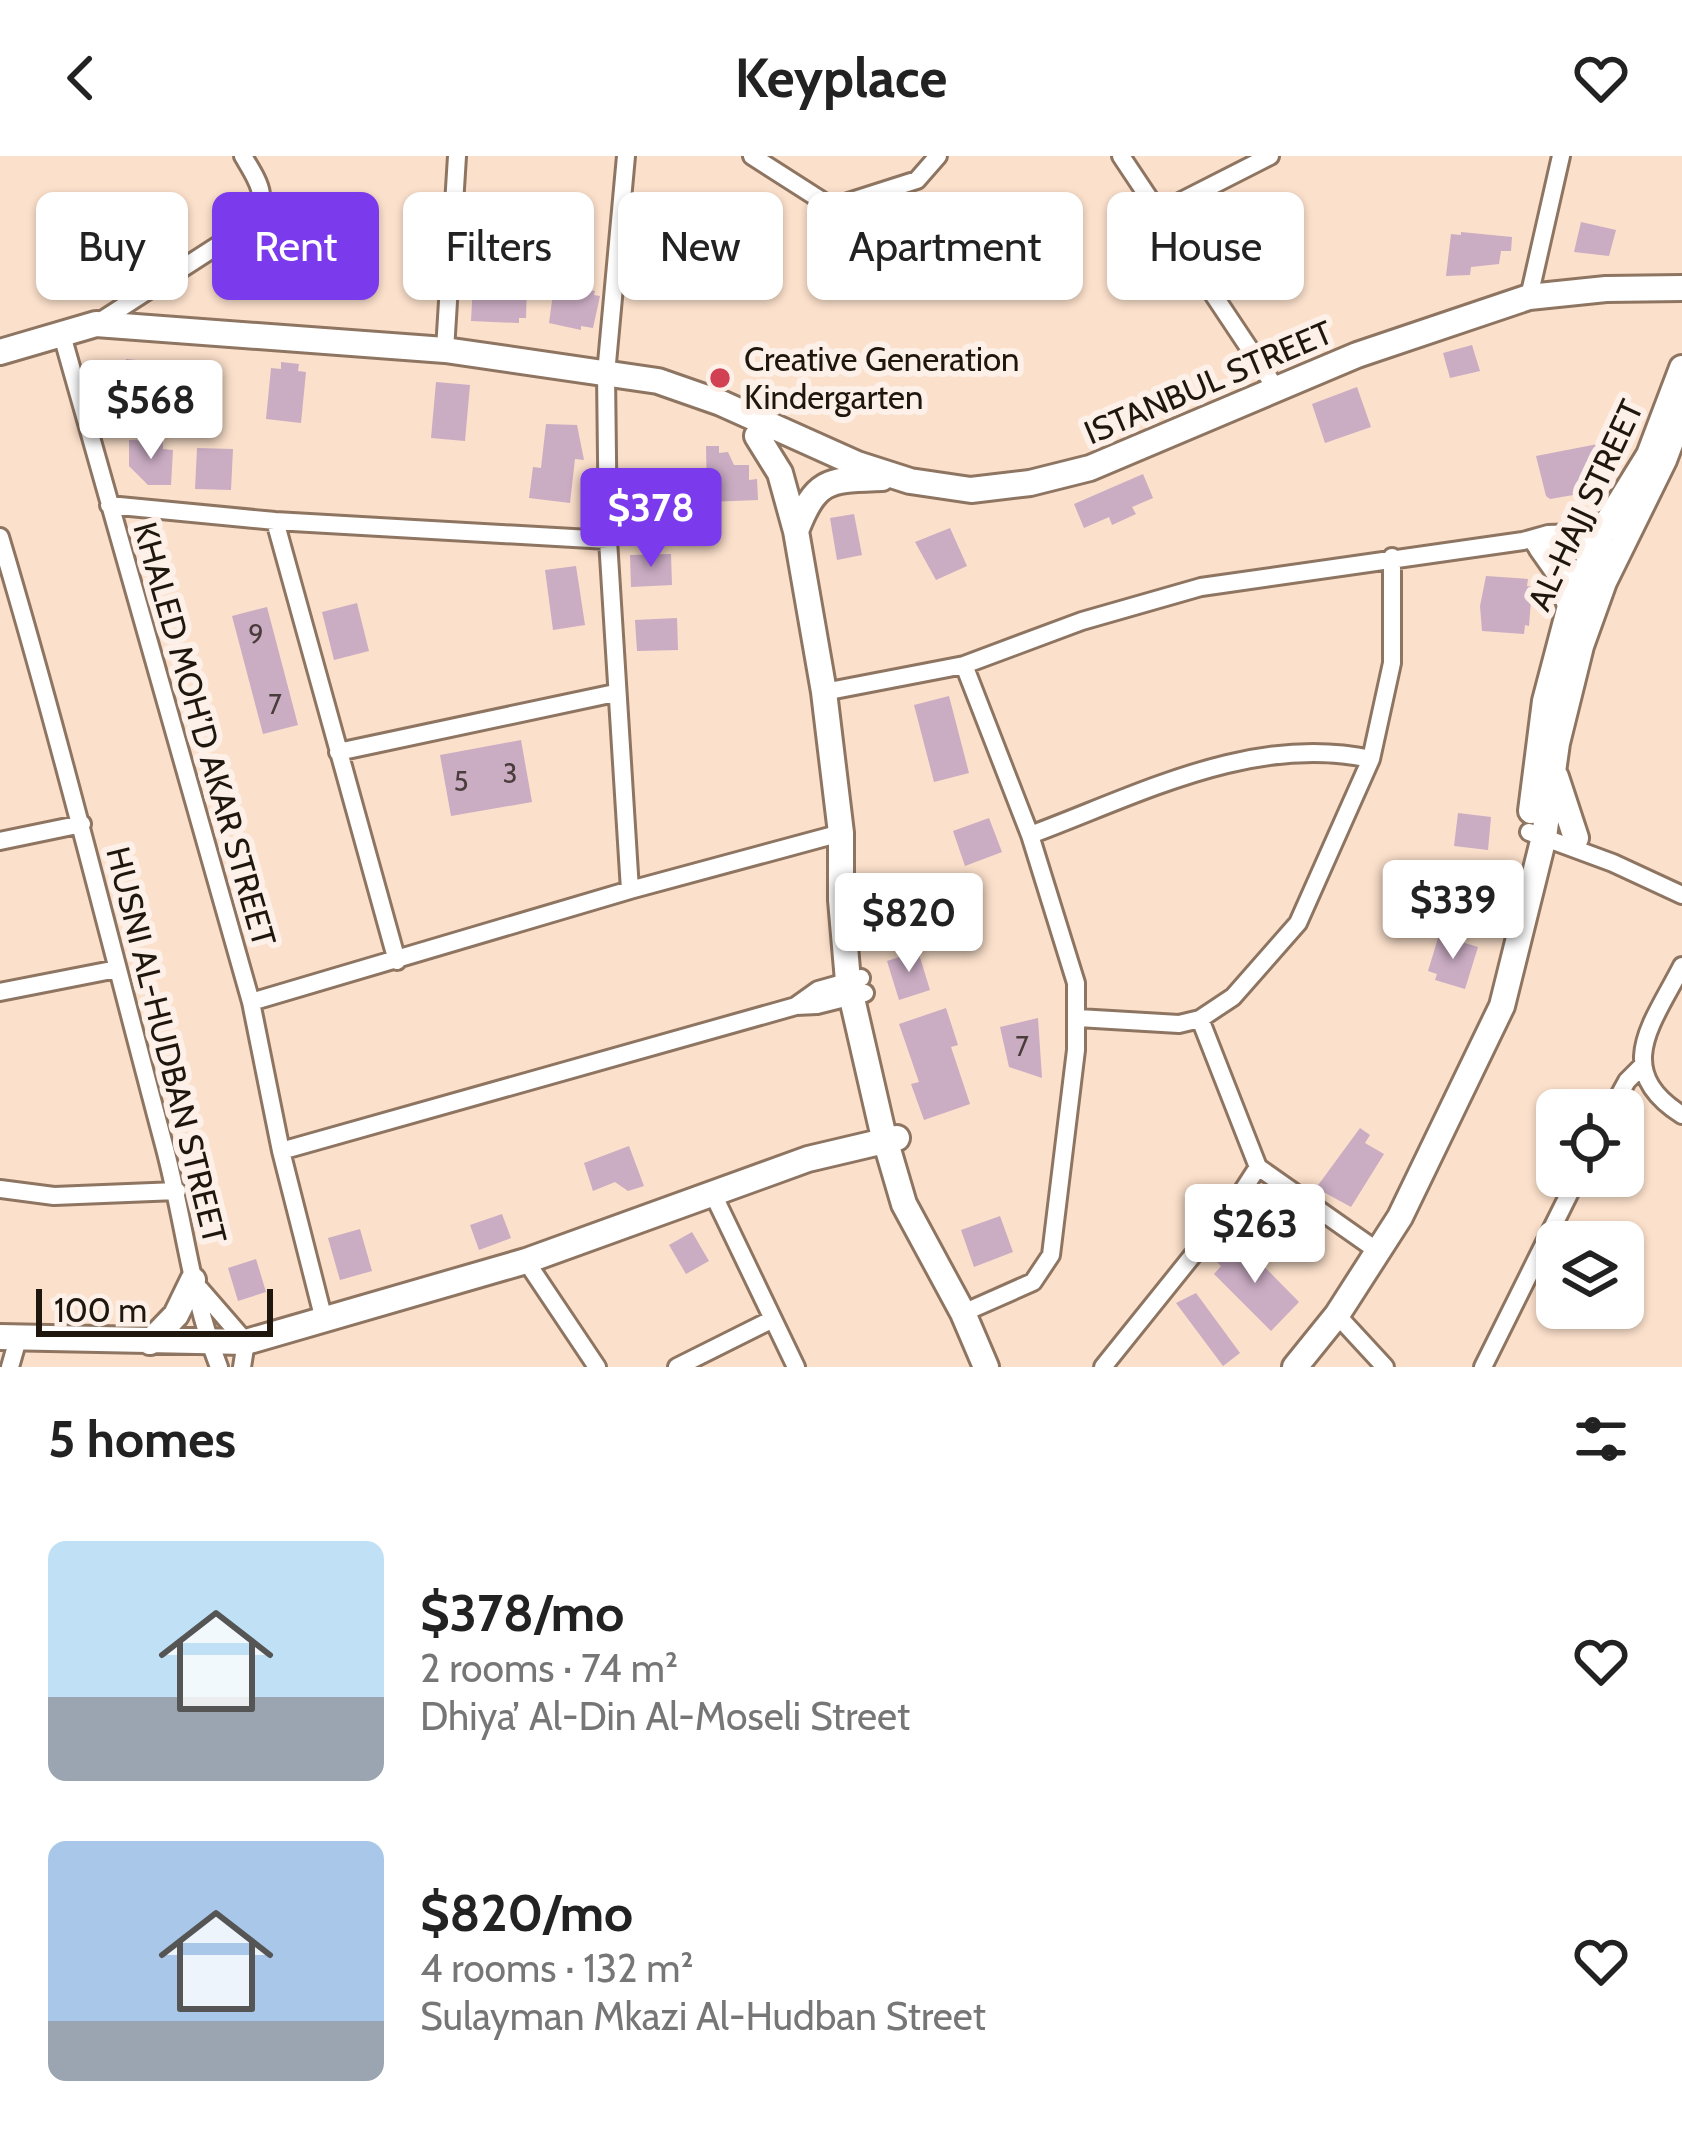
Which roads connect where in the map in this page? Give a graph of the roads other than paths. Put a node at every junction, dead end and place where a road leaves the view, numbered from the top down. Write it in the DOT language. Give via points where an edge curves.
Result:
graph roads {
  1 [pos="243,156"];
  2 [pos="457,156"];
  3 [pos="626,156"];
  4 [pos="752,156"];
  5 [pos="938,156"];
  6 [pos="1270,156"];
  7 [pos="1561,156"];
  8 [pos="1126,158"];
  9 [pos="1144,192"];
  10 [pos="1199,192"];
  11 [pos="1682,288"];
  12 [pos="1529,297"];
  13 [pos="1215,300"];
  14 [pos="96,324"];
  15 [pos="62,335"];
  16 [pos="445,350"];
  17 [pos="0,352"];
  18 [pos="1682,368"];
  19 [pos="606,374"];
  20 [pos="1275,387"];
  21 [pos="1682,412"];
  22 [pos="769,434"];
  23 [pos="796,454"];
  24 [pos="896,478"];
  25 [pos="109,505"];
  26 [pos="275,521"];
  27 [pos="796,531"];
  28 [pos="0,537"];
  29 [pos="608,540"];
  30 [pos="1610,541"];
  31 [pos="1532,544"];
  32 [pos="1392,557"];
  33 [pos="1570,606"];
  34 [pos="964,665"];
  35 [pos="824,692"];
  36 [pos="615,693"];
  37 [pos="338,752"];
  38 [pos="1370,759"];
  39 [pos="1553,766"];
  40 [pos="82,824"];
  41 [pos="1537,828"];
  42 [pos="841,833"];
  43 [pos="1030,835"];
  44 [pos="0,841"];
  45 [pos="1574,843"];
  46 [pos="1538,864"];
  47 [pos="630,890"];
  48 [pos="1681,893"];
  49 [pos="397,961"];
  50 [pos="1682,966"];
  51 [pos="117,969"];
  52 [pos="857,987"];
  53 [pos="0,992"];
  54 [pos="251,1002"];
  55 [pos="1078,1018"];
  56 [pos="1199,1019"];
  57 [pos="1492,1026"];
  58 [pos="1642,1066"];
  59 [pos="1623,1089"];
  60 [pos="1682,1115"];
  61 [pos="890,1133"];
  62 [pos="281,1151"];
  63 [pos="1258,1167"];
  64 [pos="0,1189"];
  65 [pos="177,1191"];
  66 [pos="712,1192"];
  67 [pos="1568,1197"];
  68 [pos="1379,1252"];
  69 [pos="526,1262"];
  70 [pos="194,1280"];
  71 [pos="963,1312"];
  72 [pos="1337,1315"];
  73 [pos="324,1320"];
  74 [pos="771,1321"];
  75 [pos="9,1338"];
  76 [pos="209,1341"];
  77 [pos="150,1342"];
  78 [pos="244,1354"];
  79 [pos="10,1367"];
  80 [pos="219,1367"];
  81 [pos="597,1367"];
  82 [pos="677,1367"];
  83 [pos="796,1367"];
  84 [pos="986,1367"];
  85 [pos="1103,1367"];
  86 [pos="1294,1367"];
  87 [pos="1385,1367"];
  88 [pos="1483,1367"];
  1 -- 14 [label="street" via="263,191 248,226"];
  2 -- 16 [label="street"];
  3 -- 19 [label="street"];
  4 -- 5 [label="street" via="827,204 916,180"];
  6 -- 10 [label="street"];
  7 -- 12 [label="street"];
  8 -- 9 [label="street"];
  11 -- 12 [label="street, ISTANBUL STREET"];
  12 -- 20 [label="street, ISTANBUL STREET"];
  13 -- 20 [label="street"];
  14 -- 15 [label="street, ISTANBUL STREET"];
  14 -- 16 [label="street, ISTANBUL STREET"];
  15 -- 17 [label="street, ISTANBUL STREET"];
  15 -- 25 [label="street, KHALED MOH’D AKAR STREET"];
  16 -- 19 [label="street, ISTANBUL STREET"];
  18 -- 30 [label="street, AL-HAJJ STREET"];
  19 -- 22 [label="street, ISTANBUL STREET"];
  19 -- 29 [label="street"];
  20 -- 24 [label="street, ISTANBUL STREET" via="1059,477 971,490"];
  21 -- 30 [label="street, AL-HAJJ STREET" via="1664,460"];
  22 -- 23 [label="street"];
  22 -- 24 [label="street, ISTANBUL STREET"];
  22 -- 27 [label="street"];
  23 -- 24 [label="street, ISTANBUL STREET"];
  23 -- 27 [label="street"];
  24 -- 27 [label="street" via="822,485"];
  25 -- 26 [label="street"];
  25 -- 54 [label="street, KHALED MOH’D AKAR STREET"];
  26 -- 29 [label="street"];
  26 -- 37 [label="street"];
  27 -- 35 [label="street"];
  28 -- 40 [label="street, HUSNI AL-HUDBAN STREET"];
  29 -- 36 [label="street"];
  30 -- 31 [label="street" via="1548,534"];
  30 -- 33 [label="street, AL-HAJJ STREET"];
  30 -- 39 [label="street, AL-HAJJ STREET"];
  31 -- 32 [label="street"];
  31 -- 33 [label="street" via="1560,574"];
  32 -- 34 [label="street" via="1201,587"];
  32 -- 38 [label="street" via="1392,663"];
  33 -- 41 [label="street, AL-HAJJ STREET" via="1545,700"];
  34 -- 35 [label="street"];
  34 -- 43 [label="street"];
  35 -- 42 [label="street"];
  36 -- 37 [label="street"];
  36 -- 47 [label="street"];
  37 -- 49 [label="street"];
  38 -- 43 [label="street" via="1317,750 1224,763"];
  38 -- 56 [label="street" via="1298,923 1233,997"];
  39 -- 41 [label="street, AL-HAJJ STREET"];
  39 -- 45 [label="street"];
  40 -- 44 [label="street, HUSNI AL-HUDBAN STREET"];
  40 -- 51 [label="street, HUSNI AL-HUDBAN STREET"];
  41 -- 45 [label="street"];
  41 -- 46 [label="street, AL-HAJJ STREET"];
  41 -- 57 [label="street, AL-HAJJ STREET"];
  42 -- 47 [label="street"];
  42 -- 52 [label="street"];
  43 -- 55 [label="street" via="1068,950"];
  45 -- 46 [label="street"];
  45 -- 48 [label="street"];
  46 -- 57 [label="street, AL-HAJJ STREET"];
  47 -- 49 [label="street"];
  49 -- 54 [label="street"];
  50 -- 58 [label="street" via="1644,1041"];
  51 -- 53 [label="street"];
  51 -- 65 [label="street, HUSNI AL-HUDBAN STREET"];
  52 -- 61 [label="street"];
  52 -- 62 [label="street" via="818,990 796,1006"];
  54 -- 62 [label="street, KHALED MOH’D AKAR STREET"];
  55 -- 56 [label="street"];
  55 -- 71 [label="street" via="1051,1255 1033,1282"];
  56 -- 63 [label="street"];
  57 -- 68 [label="street, AL-HAJJ STREET"];
  58 -- 59 [label="street"];
  58 -- 60 [label="street" via="1656,1096"];
  61 -- 66 [label="street"];
  61 -- 71 [label="street" via="914,1192 915,1218"];
  62 -- 73 [label="street, KHALED MOH’D AKAR STREET"];
  63 -- 68 [label="street"];
  63 -- 85 [label="street"];
  64 -- 65 [label="street" via="54,1196"];
  65 -- 70 [label="street, HUSNI AL-HUDBAN STREET"];
  66 -- 69 [label="street"];
  66 -- 74 [label="street"];
  67 -- 88 [label="street"];
  68 -- 72 [label="street, AL-HAJJ STREET"];
  69 -- 73 [label="street"];
  69 -- 81 [label="street"];
  70 -- 76 [label="street, HUSNI AL-HUDBAN STREET"];
  70 -- 77 [label="street"];
  70 -- 78 [label="street, HUSNI AL-HUDBAN STREET"];
  71 -- 84 [label="street"];
  72 -- 86 [label="street, AL-HAJJ STREET"];
  72 -- 87 [label="street"];
  73 -- 78 [label="street"];
  74 -- 82 [label="street"];
  74 -- 83 [label="street"];
  75 -- 77 [label="street"];
  75 -- 79 [label="street"];
  76 -- 77 [label="street"];
  76 -- 78 [label="street"];
  76 -- 80 [label="street, HUSNI AL-HUDBAN STREET"];
}
